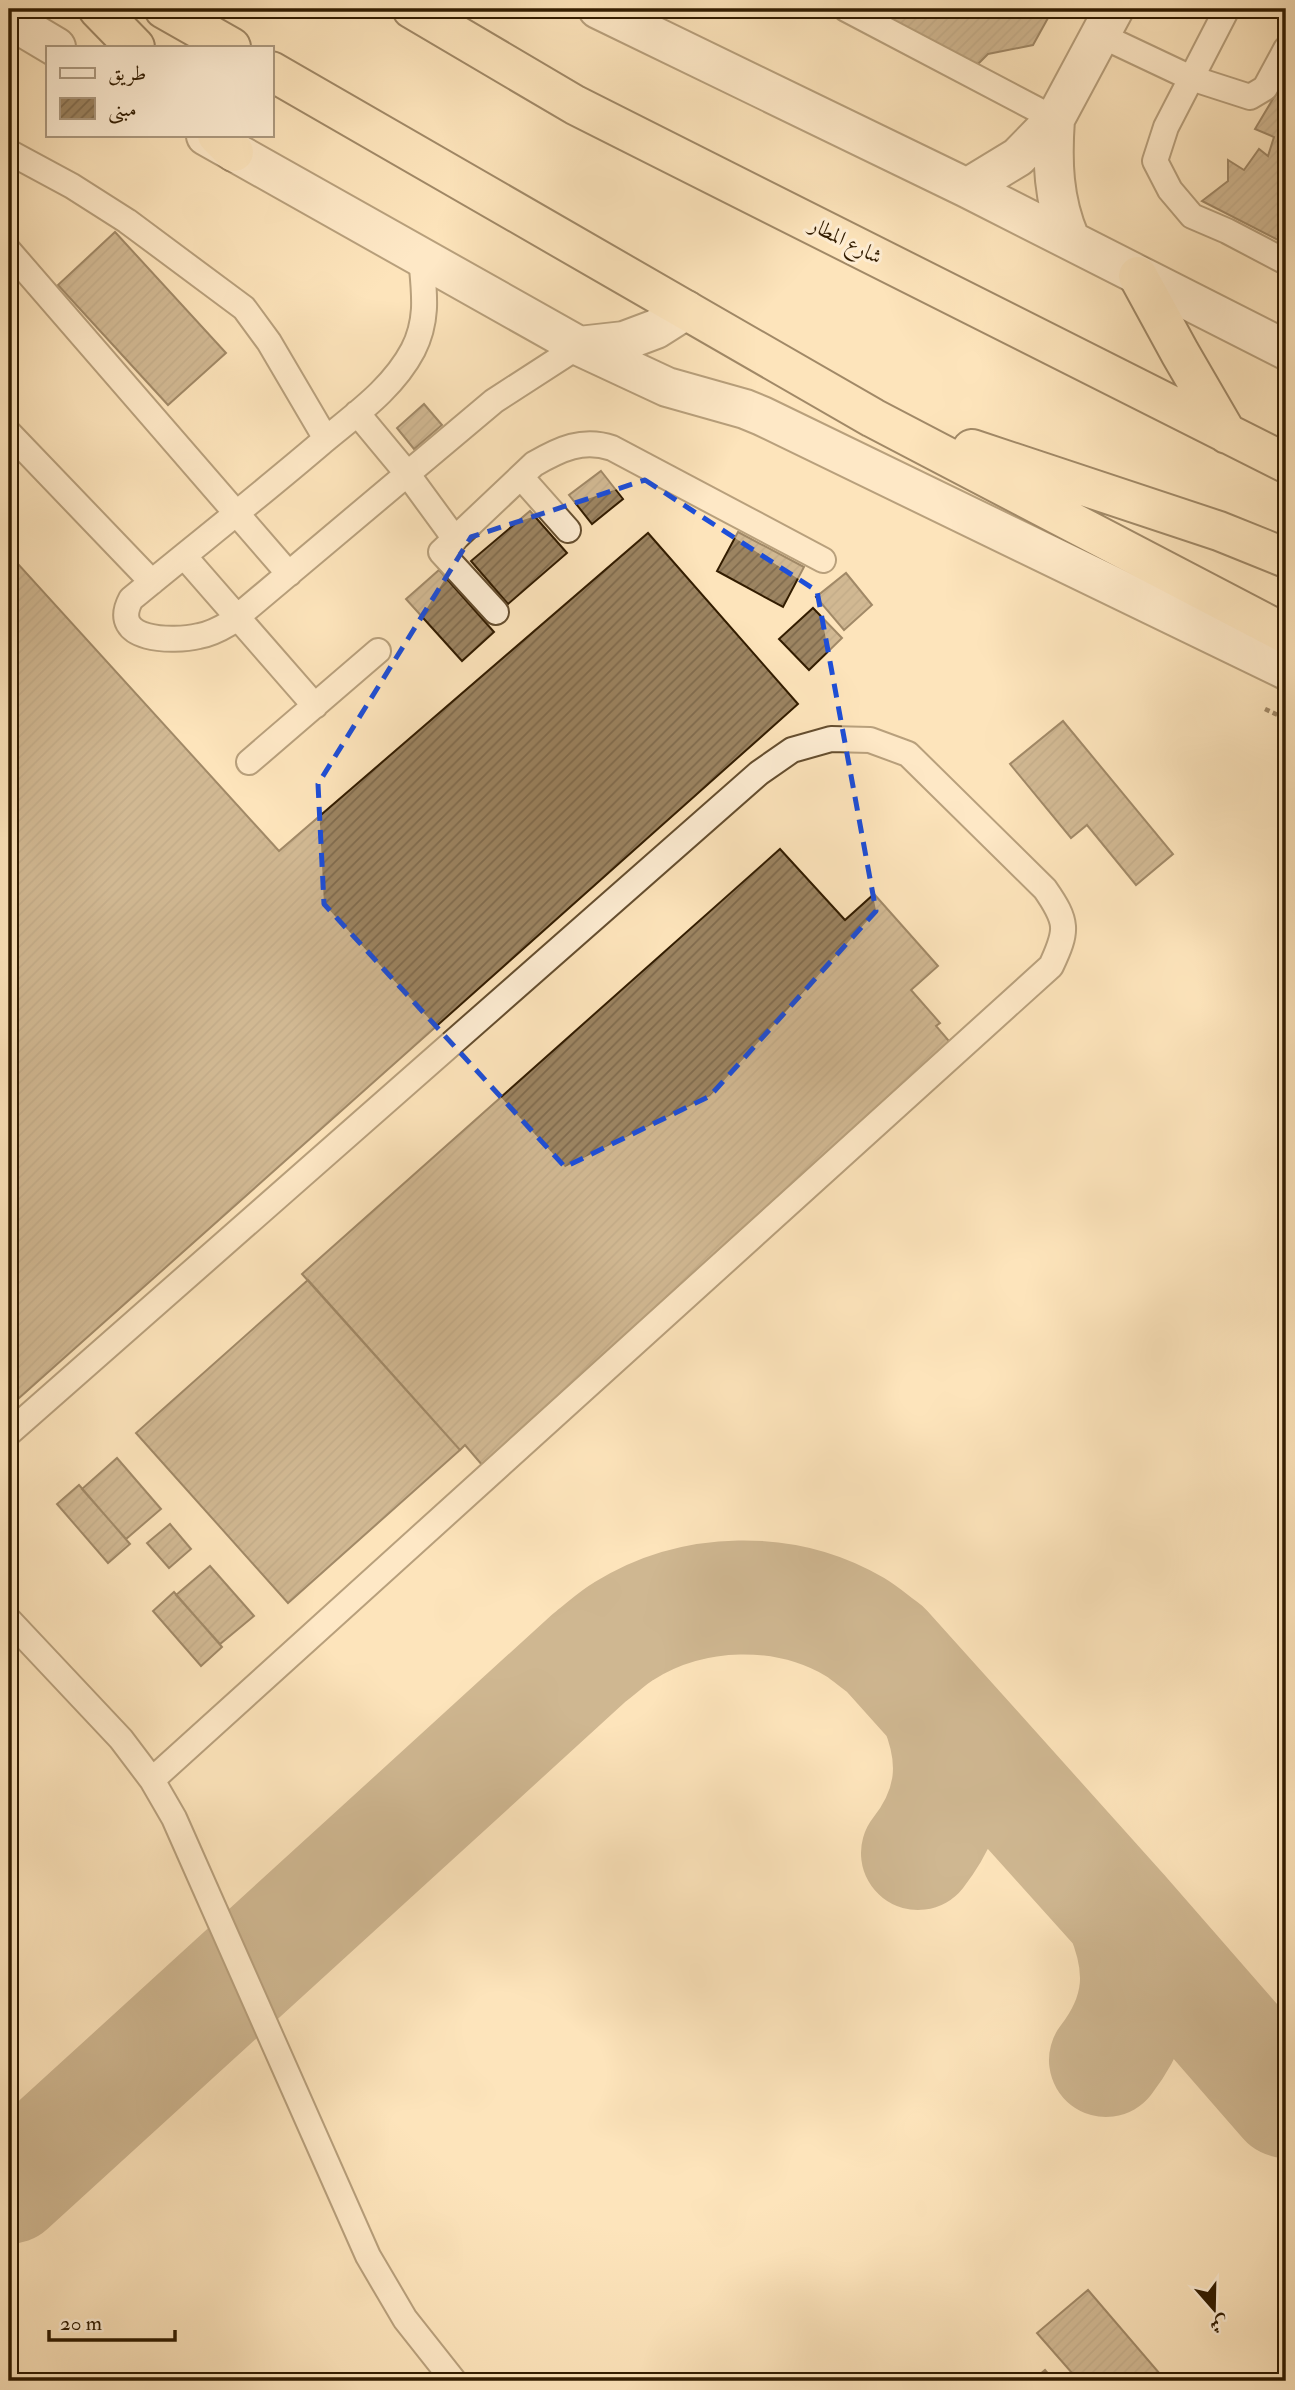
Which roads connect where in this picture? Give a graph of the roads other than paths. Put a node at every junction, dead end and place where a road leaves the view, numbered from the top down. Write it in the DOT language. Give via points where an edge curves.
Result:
graph roads {
  1 [pos="98,9"];
  2 [pos="164,9"];
  3 [pos="412,9"];
  4 [pos="598,9"];
  5 [pos="846,9"];
  6 [pos="1227,9"];
  7 [pos="9,19"];
  8 [pos="1107,22"];
  9 [pos="54,46"];
  10 [pos="134,46"];
  11 [pos="229,46"];
  12 [pos="1286,48"];
  13 [pos="273,72"];
  14 [pos="1191,78"];
  15 [pos="1055,119"];
  16 [pos="219,141"];
  17 [pos="9,152"];
  18 [pos="967,188"];
  19 [pos="1070,239"];
  20 [pos="9,251"];
  21 [pos="421,257"];
  22 [pos="1286,262"];
  23 [pos="1138,276"];
  24 [pos="686,310"];
  25 [pos="579,346"];
  26 [pos="1286,350"];
  27 [pos="357,413"];
  28 [pos="873,418"];
  29 [pos="9,433"];
  30 [pos="1227,434"];
  31 [pos="326,439"];
  32 [pos="1286,463"];
  33 [pos="407,472"];
  34 [pos="521,477"];
  35 [pos="238,514"];
  36 [pos="568,530"];
  37 [pos="454,539"];
  38 [pos="184,556"];
  39 [pos="1286,558"];
  40 [pos="823,560"];
  41 [pos="289,574"];
  42 [pos="152,582"];
  43 [pos="496,612"];
  44 [pos="237,616"];
  45 [pos="1286,634"];
  46 [pos="378,651"];
  47 [pos="1286,670"];
  48 [pos="315,706"];
  49 [pos="249,762"];
  50 [pos="9,1433"];
  51 [pos="9,1620"];
  52 [pos="152,1780"];
  53 [pos="454,2381"];
  1 -- 10 [label="highway"];
  2 -- 11 [label="highway"];
  3 -- 30 [label="highway, شارع المطار" via="575,104"];
  4 -- 18 [label="street"];
  5 -- 15 [label="lane"];
  6 -- 14 [label="lane"];
  7 -- 9 [label="street"];
  8 -- 14 [label="lane"];
  8 -- 15 [label="street"];
  12 -- 14 [label="lane" via="1265,88 1250,97"];
  13 -- 24 [label="highway"];
  14 -- 22 [label="lane" via="1154,162 1192,216"];
  15 -- 18 [label="street" via="1018,157"];
  15 -- 19 [label="street" via="1054,183 1060,218"];
  16 -- 21 [label="street"];
  17 -- 31 [label="lane" via="127,221 244,308"];
  18 -- 19 [label="street"];
  19 -- 23 [label="street"];
  20 -- 35 [label="lane"];
  21 -- 25 [label="street"];
  21 -- 27 [label="lane" via="426,313 413,350 395,377"];
  23 -- 26 [label="street"];
  23 -- 30 [label="highway"];
  24 -- 25 [label="street" via="656,329 624,341"];
  24 -- 28 [label="highway"];
  25 -- 33 [label="lane" via="494,401"];
  25 -- 47 [label="street" via="660,384 745,408"];
  27 -- 31 [label="lane"];
  27 -- 33 [label="lane"];
  28 -- 39 [label="highway" via="1079,483"];
  28 -- 45 [label="highway"];
  29 -- 42 [label="lane"];
  30 -- 32 [label="highway, شارع المطار"];
  31 -- 35 [label="lane"];
  33 -- 37 [label="lane"];
  33 -- 41 [label="lane"];
  34 -- 36 [label="lane"];
  34 -- 37 [label="lane"];
  34 -- 40 [label="lane" via="553,453 600,443"];
  35 -- 38 [label="lane"];
  35 -- 41 [label="lane"];
  37 -- 43 [label="lane" via="441,552"];
  38 -- 42 [label="lane"];
  38 -- 44 [label="lane"];
  41 -- 44 [label="lane"];
  42 -- 44 [label="lane" via="131,599 125,615 133,629 153,639 197,637"];
  44 -- 48 [label="lane"];
  46 -- 48 [label="lane"];
  48 -- 49 [label="lane"];
  50 -- 52 [label="lane" via="759,773 792,750 831,739 870,740 908,754 1045,889 1061,912 1063,940 1051,966"];
  51 -- 52 [label="lane" via="121,1739"];
  52 -- 53 [label="lane" via="174,1818 368,2256 405,2319"];
}
